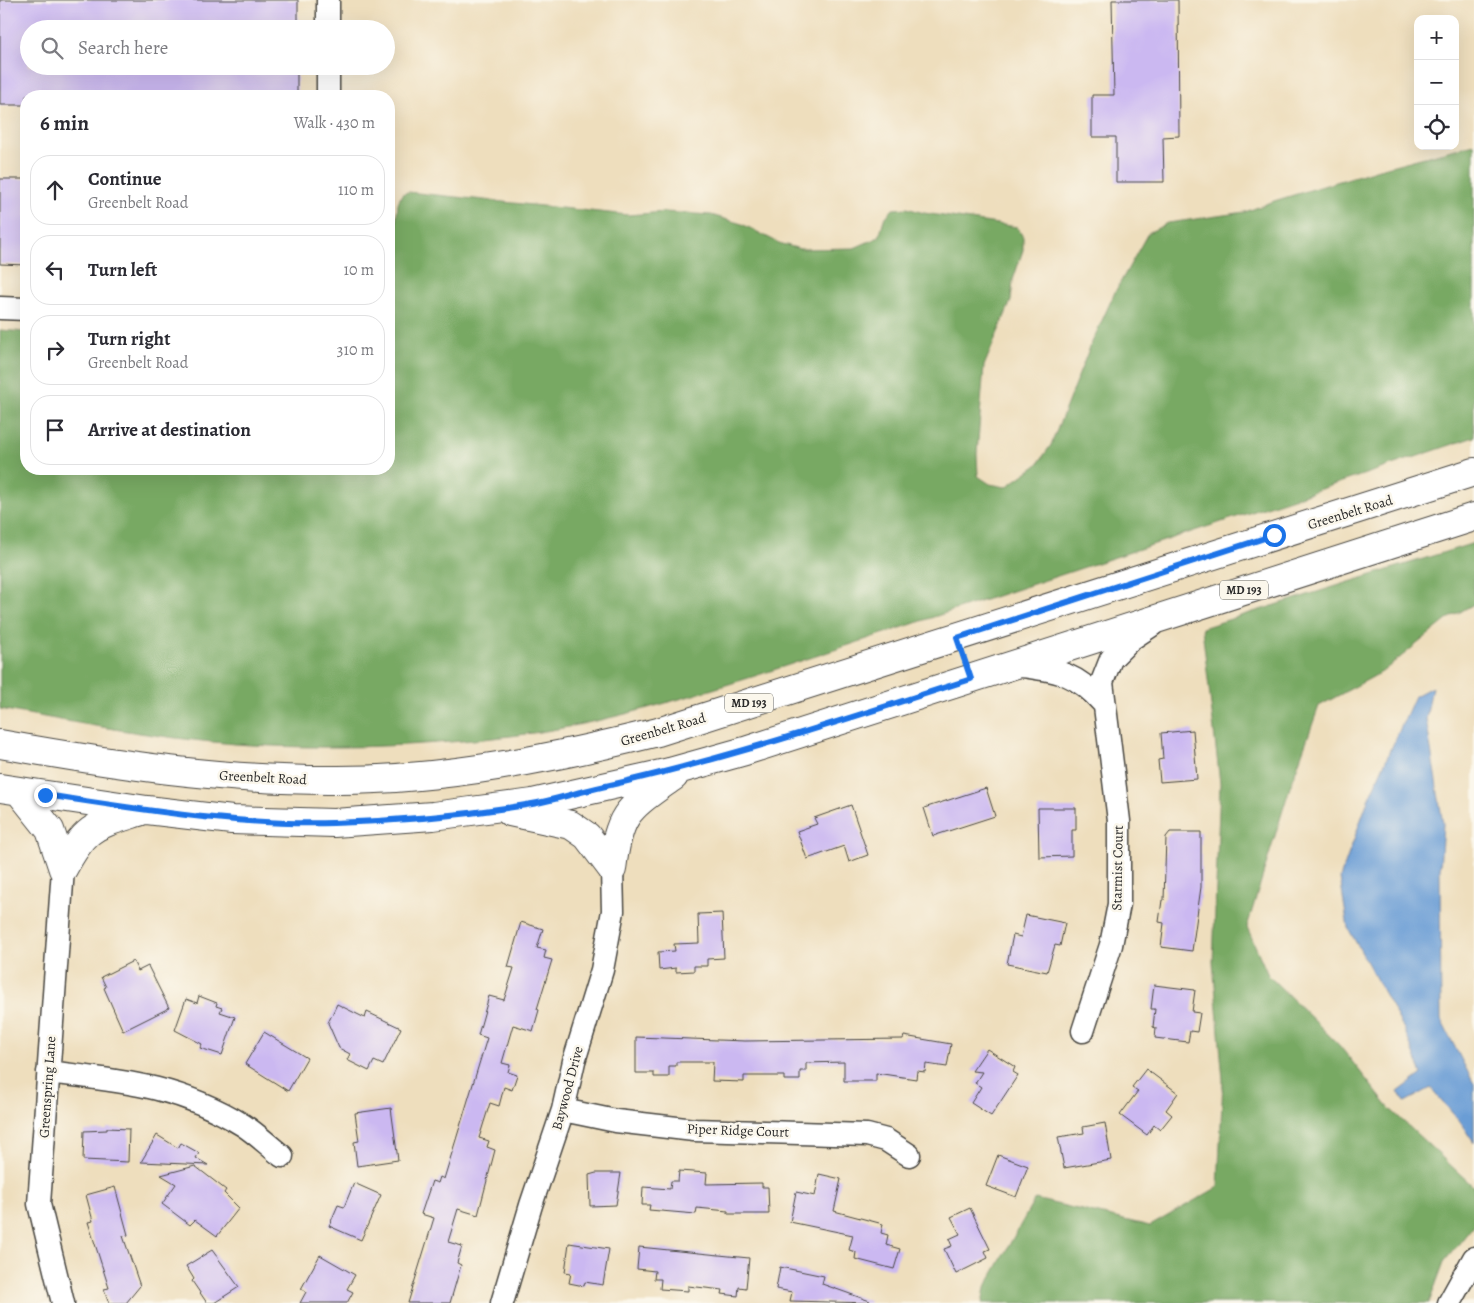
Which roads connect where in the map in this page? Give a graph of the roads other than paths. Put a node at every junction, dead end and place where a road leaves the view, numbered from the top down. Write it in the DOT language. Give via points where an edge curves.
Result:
graph roads {
  1 [pos="328,0"];
  2 [pos="328,20"];
  3 [pos="328,75"];
  4 [pos="328,90"];
  5 [pos="0,308"];
  6 [pos="20,309"];
  7 [pos="1474,472"];
  8 [pos="1474,518"];
  9 [pos="1163,617"];
  10 [pos="957,638"];
  11 [pos="1015,666"];
  12 [pos="971,679"];
  13 [pos="1103,703"];
  14 [pos="0,744"];
  15 [pos="683,769"];
  16 [pos="10,789"];
  17 [pos="494,808"];
  18 [pos="147,810"];
  19 [pos="62,869"];
  20 [pos="612,869"];
  21 [pos="1084,1031"];
  22 [pos="48,1072"];
  23 [pos="563,1110"];
  24 [pos="909,1155"];
  25 [pos="282,1156"];
  26 [pos="1474,1258"];
  27 [pos="63,1303"];
  28 [pos="502,1303"];
  29 [pos="1449,1303"];
  1 -- 2 [label="street"];
  3 -- 4 [label="street"];
  5 -- 6 [label="street"];
  7 -- 10 [label="main road, Greenbelt Road / MD 193"];
  8 -- 9 [label="main road, MD 193"];
  9 -- 11 [label="main road, MD 193"];
  9 -- 13 [label="street, Starmist Court" via="1111,659 1102,682"];
  10 -- 12 [label="main road"];
  10 -- 14 [label="main road, Greenbelt Road / MD 193" via="658,732 585,750 466,770 338,780 231,776 170,772"];
  11 -- 12 [label="main road, MD 193"];
  11 -- 13 [label="street" via="1062,672 1087,685"];
  12 -- 15 [label="main road, MD 193"];
  13 -- 21 [label="street, Starmist Court" via="1119,821 1119,904 1111,945"];
  15 -- 17 [label="main road, MD 193" via="533,803"];
  15 -- 20 [label="main road" via="625,815 616,836"];
  16 -- 18 [label="main road, MD 193"];
  16 -- 19 [label="main road" via="50,830"];
  17 -- 18 [label="main road, MD 193" via="334,823 232,820"];
  17 -- 20 [label="main road" via="571,825 587,836"];
  18 -- 19 [label="main road" via="92,828 76,844"];
  19 -- 22 [label="street, Greenspring Lane"];
  20 -- 23 [label="street, Baywood Drive" via="613,911 607,947"];
  22 -- 25 [label="street" via="141,1083 189,1098 245,1126"];
  22 -- 27 [label="street, Greenspring Lane" via="39,1204"];
  23 -- 24 [label="street, Piper Ridge Court" via="616,1121 694,1130 867,1135 886,1140"];
  23 -- 28 [label="street, Baywood Drive"];
  26 -- 29 [label="street"];
}
